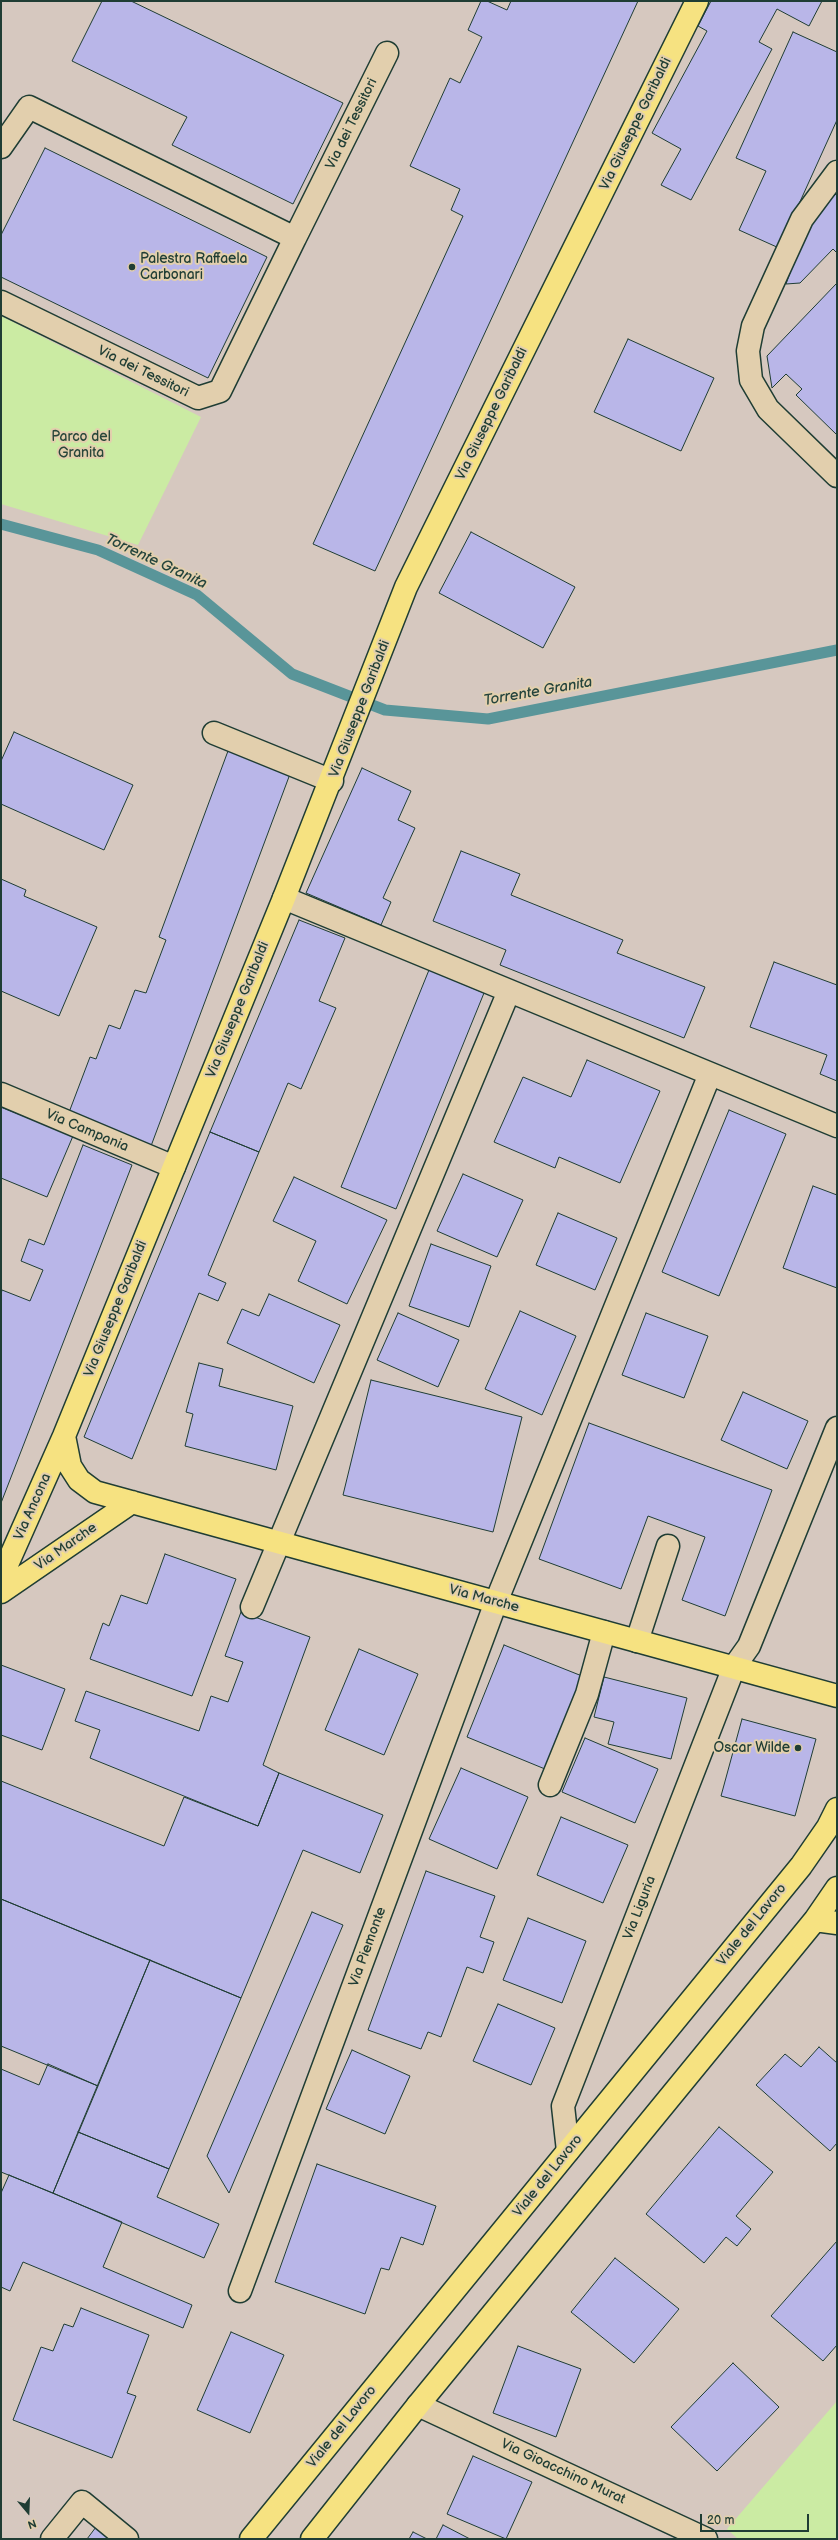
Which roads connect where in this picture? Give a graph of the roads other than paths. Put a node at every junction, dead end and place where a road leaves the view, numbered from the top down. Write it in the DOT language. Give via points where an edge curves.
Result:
graph roads {
  1 [pos="697,1"];
  2 [pos="387,53"];
  3 [pos="1,147"];
  4 [pos="837,172"];
  5 [pos="295,238"];
  6 [pos="1,302"];
  7 [pos="837,476"];
  8 [pos="214,733"];
  9 [pos="332,781"];
  10 [pos="284,898"];
  11 [pos="509,991"];
  12 [pos="710,1074"];
  13 [pos="1,1094"];
  14 [pos="837,1126"];
  15 [pos="174,1167"];
  16 [pos="837,1428"];
  17 [pos="64,1436"];
  18 [pos="132,1502"];
  19 [pos="278,1542"];
  20 [pos="668,1546"];
  21 [pos="1,1578"];
  22 [pos="1,1592"];
  23 [pos="496,1602"];
  24 [pos="252,1606"];
  25 [pos="604,1632"];
  26 [pos="637,1641"];
  27 [pos="734,1667"];
  28 [pos="837,1696"];
  29 [pos="550,1785"];
  30 [pos="837,1809"];
  31 [pos="837,1888"];
  32 [pos="815,1920"];
  33 [pos="837,1923"];
  34 [pos="568,2152"];
  35 [pos="240,2291"];
  36 [pos="418,2405"];
  37 [pos="52,2539"];
  38 [pos="127,2539"];
  39 [pos="251,2539"];
  40 [pos="312,2539"];
  41 [pos="706,2539"];
  1 -- 9 [label="main road, Via Giuseppe Garibaldi" via="406,587"];
  2 -- 5 [label="street, Via dei Tessitori"];
  3 -- 5 [label="street" via="29,107"];
  4 -- 7 [label="street" via="802,219 753,326 748,351 751,380 768,409"];
  5 -- 6 [label="street, Via dei Tessitori" via="220,391 198,398"];
  8 -- 9 [label="street"];
  9 -- 10 [label="main road, Via Giuseppe Garibaldi"];
  10 -- 11 [label="street"];
  10 -- 15 [label="main road, Via Giuseppe Garibaldi"];
  11 -- 12 [label="street"];
  11 -- 19 [label="street"];
  12 -- 14 [label="street"];
  12 -- 23 [label="street, Via Piemonte"];
  13 -- 15 [label="street, Via Campania"];
  15 -- 17 [label="main road, Via Giuseppe Garibaldi"];
  16 -- 27 [label="street, Via Liguria" via="749,1646"];
  17 -- 18 [label="main road, Via Marche" via="70,1466 79,1480 95,1492"];
  17 -- 21 [label="main road, Via Ancona"];
  18 -- 19 [label="main road, Via Marche"];
  18 -- 22 [label="main road, Via Marche"];
  19 -- 23 [label="main road, Via Marche"];
  19 -- 24 [label="street"];
  20 -- 26 [label="street"];
  23 -- 25 [label="main road, Via Marche"];
  23 -- 35 [label="street, Via Piemonte"];
  25 -- 26 [label="main road, Via Marche"];
  25 -- 29 [label="street" via="587,1694"];
  26 -- 27 [label="main road, Via Marche"];
  27 -- 28 [label="main road, Via Marche"];
  27 -- 34 [label="street, Via Liguria" via="563,2106"];
  30 -- 34 [label="main road, Viale del Lavoro" via="828,1827 801,1866"];
  31 -- 32 [label="main road"];
  32 -- 33 [label="main road"];
  32 -- 36 [label="main road"];
  34 -- 39 [label="main road, Viale del Lavoro"];
  36 -- 40 [label="main road"];
  36 -- 41 [label="street, Via Gioacchino Murat"];
  37 -- 38 [label="street" via="82,2502"];
}
